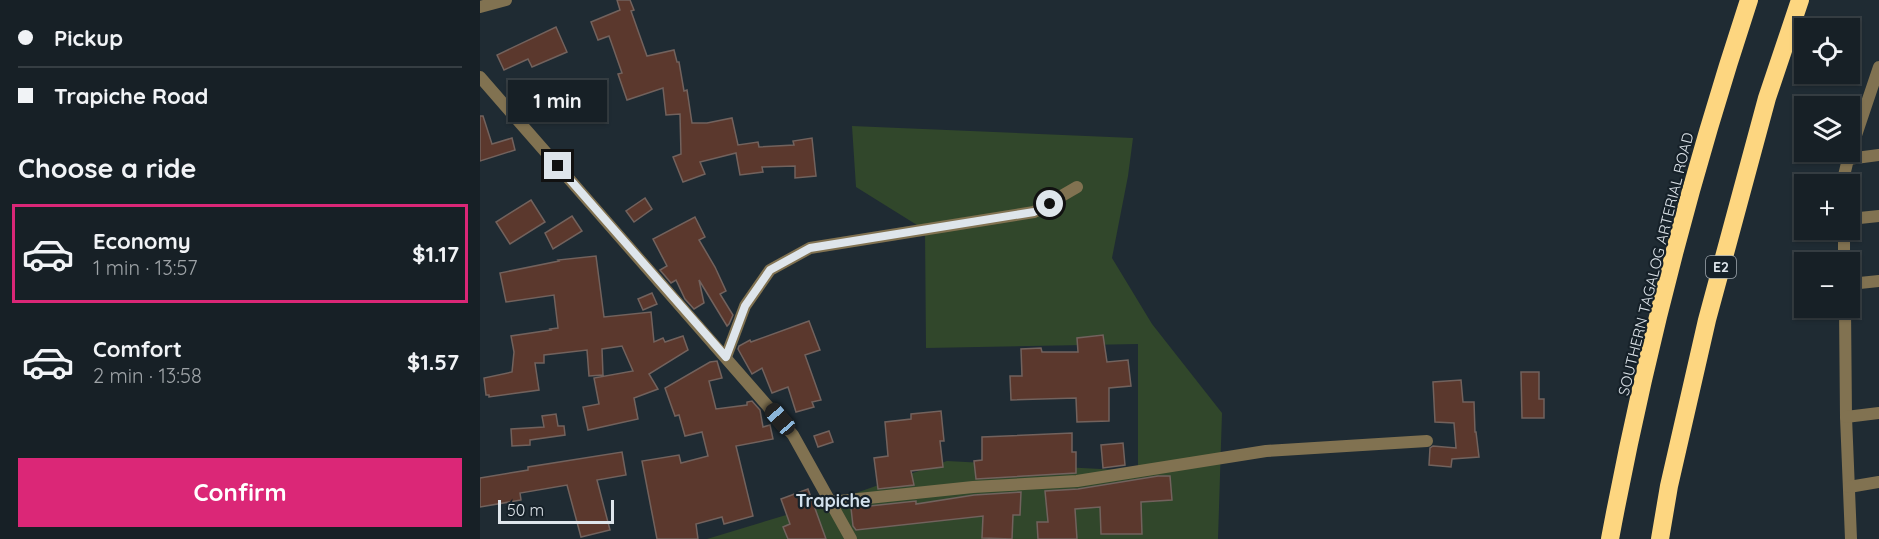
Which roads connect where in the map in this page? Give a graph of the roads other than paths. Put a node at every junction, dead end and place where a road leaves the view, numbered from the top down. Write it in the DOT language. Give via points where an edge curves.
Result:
graph roads {
  1 [pos="506,0"];
  2 [pos="1749,0"];
  3 [pos="1800,0"];
  4 [pos="480,7"];
  5 [pos="1879,67"];
  6 [pos="480,77"];
  7 [pos="1874,95"];
  8 [pos="1860,129"];
  9 [pos="1879,155"];
  10 [pos="1860,157"];
  11 [pos="1077,188"];
  12 [pos="1879,216"];
  13 [pos="1860,218"];
  14 [pos="1879,281"];
  15 [pos="1860,283"];
  16 [pos="1845,318"];
  17 [pos="726,357"];
  18 [pos="1879,413"];
  19 [pos="1846,417"];
  20 [pos="1428,441"];
  21 [pos="1879,482"];
  22 [pos="1849,487"];
  23 [pos="830,502"];
  24 [pos="851,539"];
  25 [pos="1610,539"];
  26 [pos="1660,539"];
  27 [pos="1851,539"];
  1 -- 4 [label="street"];
  2 -- 25 [label="highway, SOUTHERN TAGALOG ARTERIAL ROAD" via="1662,302"];
  3 -- 26 [label="highway, E2" via="1767,98 1707,320"];
  5 -- 7 [label="street"];
  6 -- 17 [label="street"];
  7 -- 8 [label="street"];
  9 -- 10 [label="street"];
  11 -- 17 [label="street" via="1034,212 810,248 770,270 745,306"];
  12 -- 13 [label="street"];
  14 -- 15 [label="street"];
  16 -- 19 [label="street"];
  17 -- 23 [label="street" via="794,435"];
  18 -- 19 [label="street"];
  19 -- 22 [label="street"];
  20 -- 23 [label="street" via="1266,451 1077,481"];
  21 -- 22 [label="street"];
  22 -- 27 [label="street"];
  23 -- 24 [label="street"];
}
